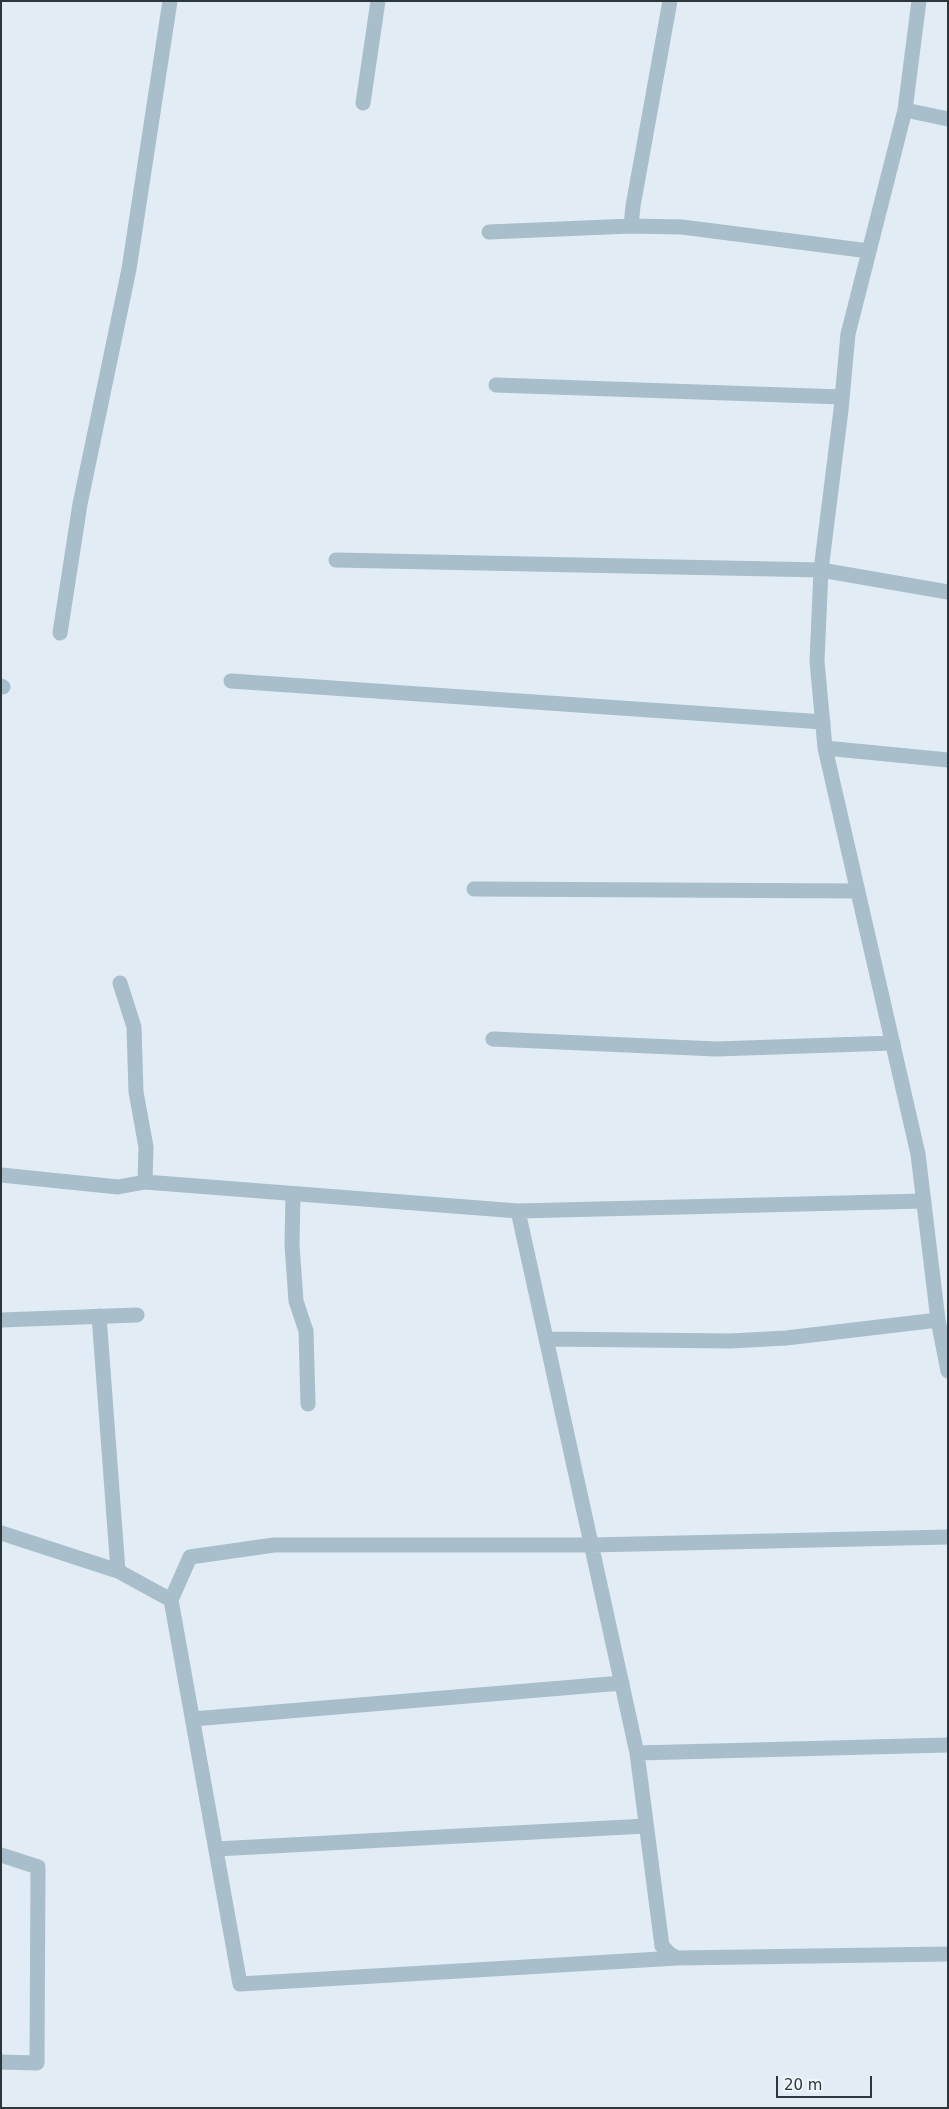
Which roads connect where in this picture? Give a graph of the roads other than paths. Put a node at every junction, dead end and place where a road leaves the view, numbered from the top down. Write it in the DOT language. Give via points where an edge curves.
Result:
graph roads {
  1 [pos="170,1"];
  2 [pos="378,1"];
  3 [pos="670,1"];
  4 [pos="919,1"];
  5 [pos="363,103"];
  6 [pos="905,110"];
  7 [pos="948,119"];
  8 [pos="631,226"];
  9 [pos="489,232"];
  10 [pos="869,251"];
  11 [pos="496,385"];
  12 [pos="842,397"];
  13 [pos="336,560"];
  14 [pos="821,570"];
  15 [pos="948,592"];
  16 [pos="60,633"];
  17 [pos="231,681"];
  18 [pos="823,722"];
  19 [pos="825,748"];
  20 [pos="948,760"];
  21 [pos="474,889"];
  22 [pos="858,891"];
  23 [pos="120,983"];
  24 [pos="493,1039"];
  25 [pos="893,1043"];
  26 [pos="1,1175"];
  27 [pos="145,1182"];
  28 [pos="293,1194"];
  29 [pos="924,1201"];
  30 [pos="518,1211"];
  31 [pos="137,1315"];
  32 [pos="99,1316"];
  33 [pos="1,1320"];
  34 [pos="938,1320"];
  35 [pos="547,1339"];
  36 [pos="948,1371"];
  37 [pos="308,1404"];
  38 [pos="1,1532"];
  39 [pos="948,1537"];
  40 [pos="592,1545"];
  41 [pos="118,1571"];
  42 [pos="171,1600"];
  43 [pos="622,1683"];
  44 [pos="192,1719"];
  45 [pos="948,1745"];
  46 [pos="637,1753"];
  47 [pos="646,1826"];
  48 [pos="216,1849"];
  49 [pos="1,1855"];
  50 [pos="948,1954"];
  51 [pos="678,1958"];
  52 [pos="1,2062"];
  1 -- 16 [label="street" via="129,269 80,504"];
  2 -- 5 [label="street"];
  3 -- 8 [label="street"];
  4 -- 6 [label="street"];
  6 -- 7 [label="street"];
  6 -- 10 [label="street"];
  8 -- 9 [label="street"];
  8 -- 10 [label="street" via="682,227"];
  10 -- 12 [label="street" via="848,334"];
  11 -- 12 [label="street"];
  12 -- 14 [label="street"];
  13 -- 14 [label="street"];
  14 -- 15 [label="street"];
  14 -- 18 [label="street" via="817,661"];
  17 -- 18 [label="street"];
  18 -- 19 [label="street"];
  19 -- 20 [label="street"];
  19 -- 22 [label="street"];
  21 -- 22 [label="street"];
  22 -- 25 [label="street"];
  23 -- 27 [label="street" via="134,1027 136,1092 146,1147"];
  24 -- 25 [label="street" via="716,1049"];
  25 -- 29 [label="street" via="918,1154"];
  26 -- 27 [label="street" via="118,1187"];
  27 -- 28 [label="street"];
  28 -- 30 [label="street"];
  28 -- 37 [label="street" via="296,1301 307,1339"];
  29 -- 30 [label="street"];
  29 -- 34 [label="street"];
  30 -- 35 [label="street"];
  31 -- 32 [label="street"];
  32 -- 33 [label="street"];
  32 -- 41 [label="street"];
  34 -- 35 [label="street" via="762,1340"];
  34 -- 36 [label="street"];
  35 -- 40 [label="street"];
  38 -- 41 [label="street"];
  39 -- 40 [label="street"];
  40 -- 42 [label="street" via="274,1545 190,1557"];
  40 -- 43 [label="street"];
  41 -- 42 [label="street"];
  42 -- 44 [label="street"];
  43 -- 44 [label="street"];
  43 -- 46 [label="street"];
  44 -- 48 [label="street"];
  45 -- 46 [label="street"];
  46 -- 47 [label="street"];
  47 -- 48 [label="street"];
  47 -- 51 [label="street" via="662,1946"];
  48 -- 51 [label="street" via="240,1984"];
  49 -- 52 [label="street" via="38,1867 38,1877 37,2064"];
  50 -- 51 [label="street"];
}
